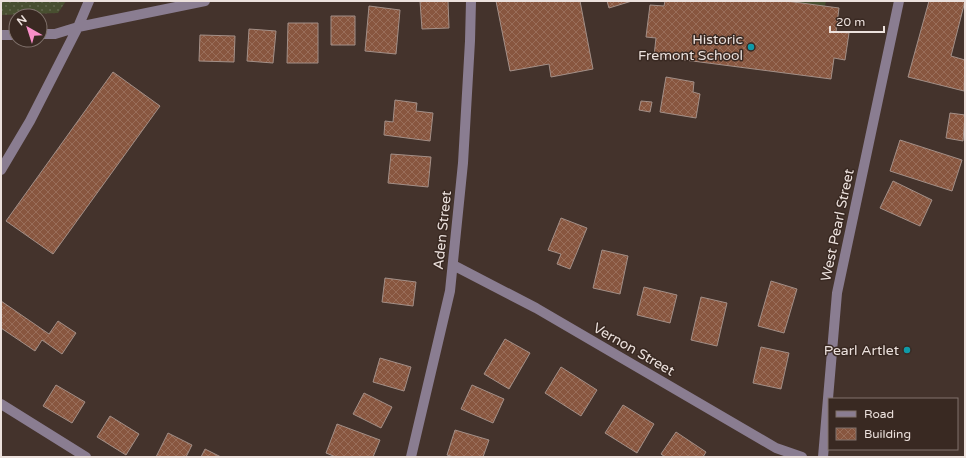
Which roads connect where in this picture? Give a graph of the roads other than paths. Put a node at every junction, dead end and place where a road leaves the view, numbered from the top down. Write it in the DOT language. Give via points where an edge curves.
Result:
graph roads {
  1 [pos="89,1"];
  2 [pos="205,1"];
  3 [pos="471,1"];
  4 [pos="899,1"];
  5 [pos="78,27"];
  6 [pos="48,34"];
  7 [pos="1,170"];
  8 [pos="453,265"];
  9 [pos="828,398"];
  10 [pos="828,398"];
  11 [pos="1,404"];
  12 [pos="86,457"];
  13 [pos="411,457"];
  14 [pos="802,457"];
  15 [pos="823,457"];
  1 -- 5 [label="street"];
  2 -- 5 [label="street"];
  3 -- 8 [label="street, Aden Street" via="463,163"];
  4 -- 9 [label="street, West Pearl Street" via="837,293"];
  5 -- 6 [label="street"];
  5 -- 7 [label="street"];
  8 -- 13 [label="street, Aden Street" via="450,291"];
  8 -- 14 [label="street, Vernon Street" via="536,308 776,448"];
  10 -- 15 [label="street, West Pearl Street"];
  11 -- 12 [label="street"];
}
